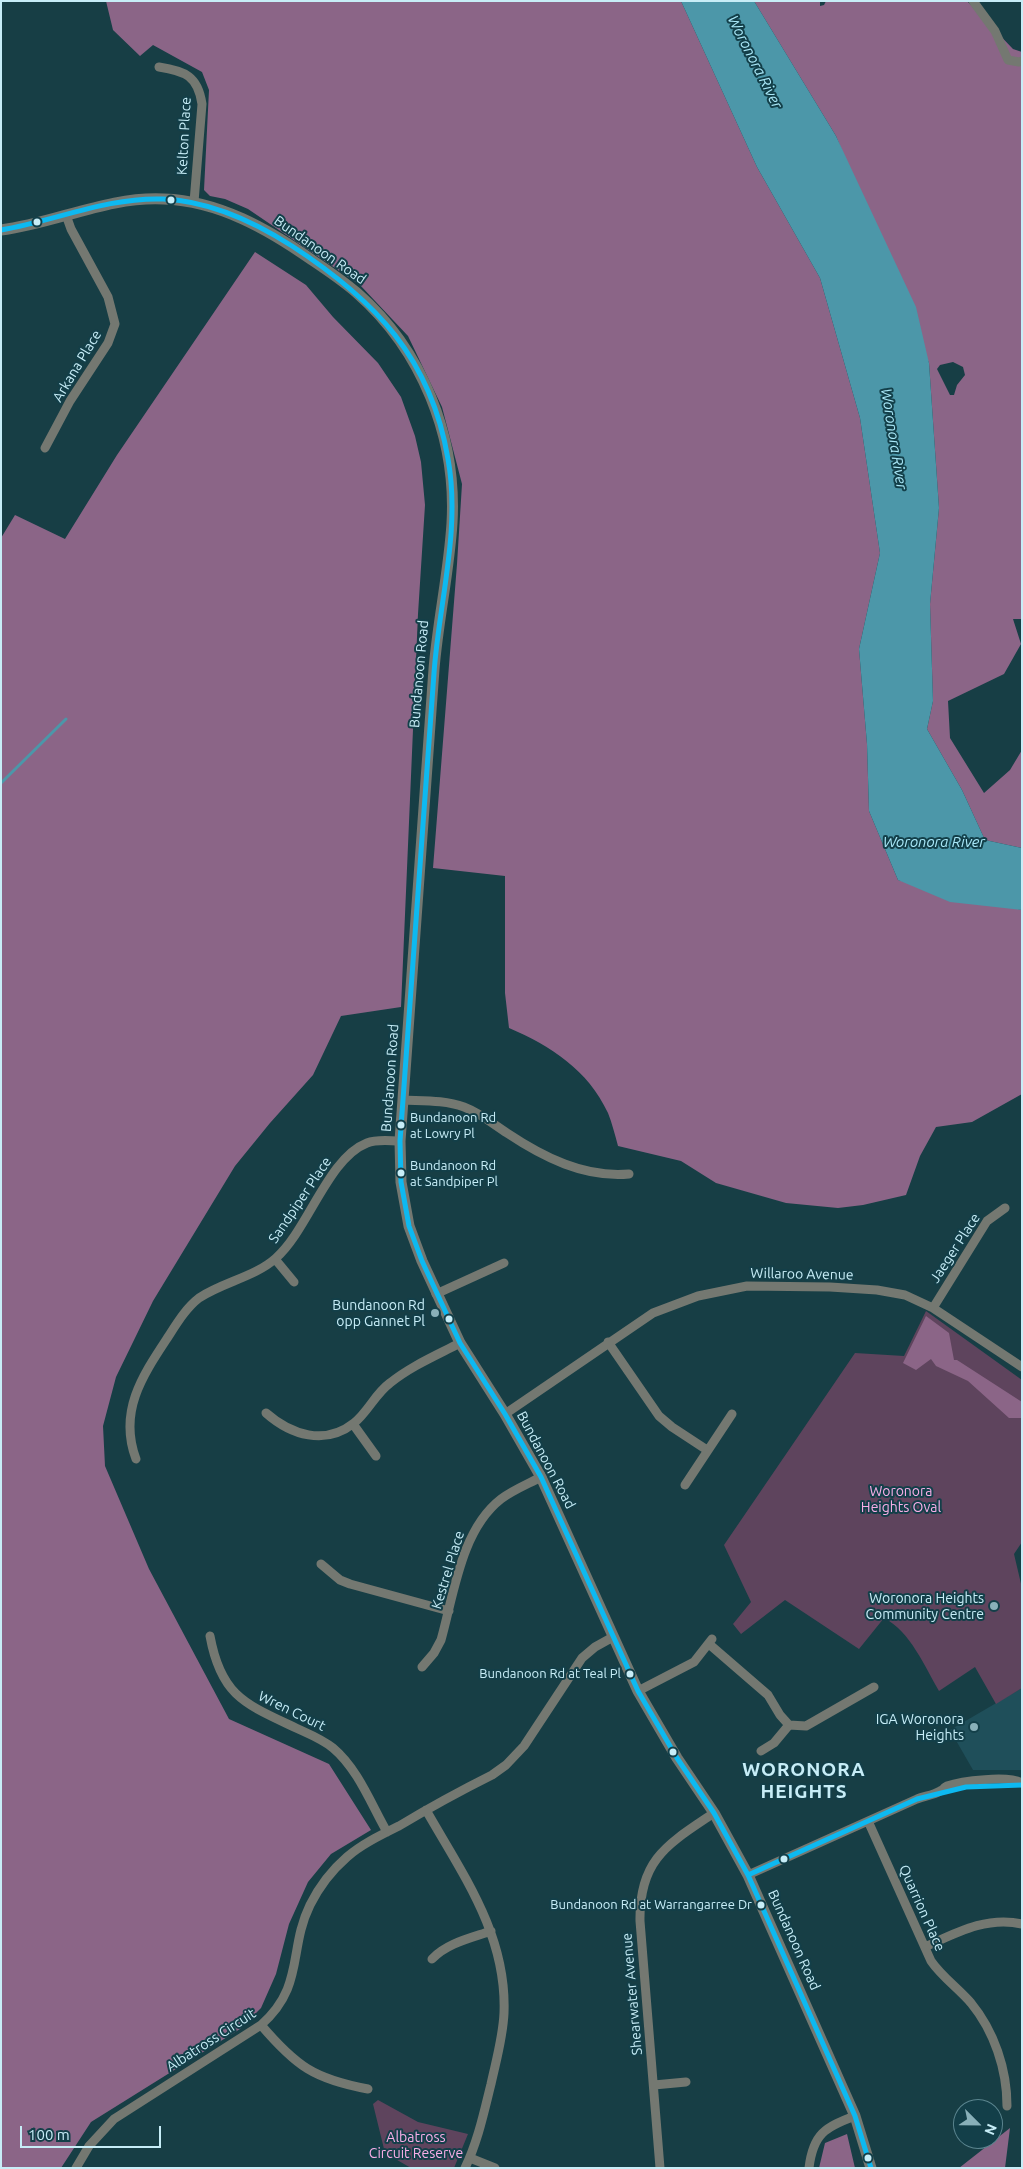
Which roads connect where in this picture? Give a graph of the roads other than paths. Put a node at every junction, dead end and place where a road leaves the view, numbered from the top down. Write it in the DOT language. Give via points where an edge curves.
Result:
graph roads {
  1 [pos="973,1"];
  2 [pos="1022,60"];
  3 [pos="159,67"];
  4 [pos="194,202"];
  5 [pos="66,215"];
  6 [pos="1,230"];
  7 [pos="45,448"];
  8 [pos="403,1100"];
  9 [pos="400,1141"];
  10 [pos="629,1174"];
  11 [pos="1005,1208"];
  12 [pos="275,1259"];
  13 [pos="504,1263"];
  14 [pos="294,1282"];
  15 [pos="436,1294"];
  16 [pos="933,1308"];
  17 [pos="460,1342"];
  18 [pos="608,1342"];
  19 [pos="1022,1367"];
  20 [pos="266,1413"];
  21 [pos="505,1414"];
  22 [pos="732,1414"];
  23 [pos="353,1424"];
  24 [pos="707,1450"];
  25 [pos="376,1456"];
  26 [pos="136,1459"];
  27 [pos="541,1477"];
  28 [pos="685,1485"];
  29 [pos="321,1564"];
  30 [pos="449,1611"];
  31 [pos="210,1636"];
  32 [pos="613,1637"];
  33 [pos="422,1667"];
  34 [pos="874,1687"];
  35 [pos="638,1691"];
  36 [pos="789,1725"];
  37 [pos="762,1751"];
  38 [pos="1022,1784"];
  39 [pos="426,1810"];
  40 [pos="714,1812"];
  41 [pos="868,1821"];
  42 [pos="387,1832"];
  43 [pos="748,1875"];
  44 [pos="1022,1924"];
  45 [pos="491,1931"];
  46 [pos="925,1947"];
  47 [pos="432,1959"];
  48 [pos="261,2025"];
  49 [pos="686,2082"];
  50 [pos="654,2085"];
  51 [pos="368,2089"];
  52 [pos="1007,2106"];
  53 [pos="855,2116"];
  54 [pos="470,2158"];
  55 [pos="76,2168"];
  56 [pos="466,2168"];
  57 [pos="495,2168"];
  58 [pos="660,2168"];
  59 [pos="809,2168"];
  60 [pos="871,2168"];
  1 -- 2 [label="street" via="995,31 1008,60"];
  3 -- 4 [label="street, Kelton Place" via="185,73 200,91 202,104"];
  4 -- 5 [label="street, Bundanoon Road" via="163,198 133,200"];
  4 -- 8 [label="street, Bundanoon Road" via="236,215 270,232 357,293 386,324 410,357 427,388 443,432 451,478 452,524 438,619"];
  5 -- 6 [label="street, Bundanoon Road"];
  5 -- 7 [label="street, Arkana Place" via="108,297 115,324 108,343 70,401"];
  8 -- 9 [label="street, Bundanoon Road"];
  8 -- 10 [label="street" via="455,1104 476,1113 550,1159 601,1173"];
  9 -- 12 [label="street, Sandpiper Place" via="368,1142 353,1150 336,1169"];
  9 -- 15 [label="street, Bundanoon Road" via="406,1212"];
  11 -- 16 [label="street, Jaeger Place" via="987,1222"];
  12 -- 14 [label="street"];
  12 -- 26 [label="street, Sandpiper Place" via="203,1295 182,1316 137,1390 129,1434"];
  13 -- 15 [label="street"];
  15 -- 17 [label="street, Bundanoon Road"];
  16 -- 18 [label="street, Willaroo Avenue" via="905,1295 877,1290 747,1286 698,1296 652,1313"];
  16 -- 19 [label="street, Willaroo Avenue"];
  17 -- 21 [label="street, Bundanoon Road"];
  17 -- 23 [label="street" via="394,1380"];
  18 -- 21 [label="street, Willaroo Avenue"];
  18 -- 24 [label="street" via="660,1416"];
  20 -- 23 [label="street" via="279,1425 308,1436 330,1434"];
  21 -- 27 [label="street, Bundanoon Road"];
  22 -- 24 [label="street"];
  23 -- 25 [label="street"];
  24 -- 28 [label="street"];
  27 -- 30 [label="street, Kestrel Place" via="501,1499 479,1522 465,1553"];
  27 -- 32 [label="street, Bundanoon Road"];
  29 -- 30 [label="street" via="350,1584"];
  30 -- 33 [label="street, Kestrel Place" via="441,1640"];
  31 -- 42 [label="street, Wren Court" via="214,1659 236,1694 259,1710 333,1748 351,1768"];
  32 -- 35 [label="street, Bundanoon Road"];
  32 -- 39 [label="street, Albatross Circuit" via="588,1652 577,1664 524,1746 512,1759 492,1775"];
  34 -- 36 [label="street" via="806,1726"];
  35 -- 36 [label="street" via="694,1662 711,1641 768,1695"];
  35 -- 40 [label="street, Bundanoon Road" via="677,1758"];
  36 -- 37 [label="street" via="774,1743"];
  38 -- 41 [label="street" via="941,1791"];
  39 -- 42 [label="street, Albatross Circuit"];
  39 -- 45 [label="street" via="486,1916"];
  40 -- 43 [label="street, Bundanoon Road"];
  40 -- 50 [label="street, Shearwater Avenue" via="664,1849 647,1872 641,1889 640,1921"];
  41 -- 43 [label="street"];
  41 -- 46 [label="street, Quarrion Place"];
  42 -- 48 [label="street, Albatross Circuit" via="348,1856 317,1893 304,1918 288,1989 277,2009"];
  43 -- 53 [label="street, Bundanoon Road"];
  44 -- 46 [label="street" via="991,1922 976,1925"];
  45 -- 47 [label="street" via="450,1946"];
  45 -- 54 [label="street" via="504,1994 502,2030"];
  46 -- 52 [label="street, Quarrion Place" via="937,1969 970,2002 989,2031 1005,2078"];
  48 -- 51 [label="street" via="284,2052 308,2069 331,2080"];
  48 -- 55 [label="street, Albatross Circuit" via="118,2116 97,2136"];
  49 -- 50 [label="street"];
  50 -- 58 [label="street, Shearwater Avenue"];
  53 -- 59 [label="street" via="824,2130 813,2146"];
  53 -- 60 [label="street, Bundanoon Road"];
  54 -- 56 [label="street"];
  54 -- 57 [label="street"];
}
